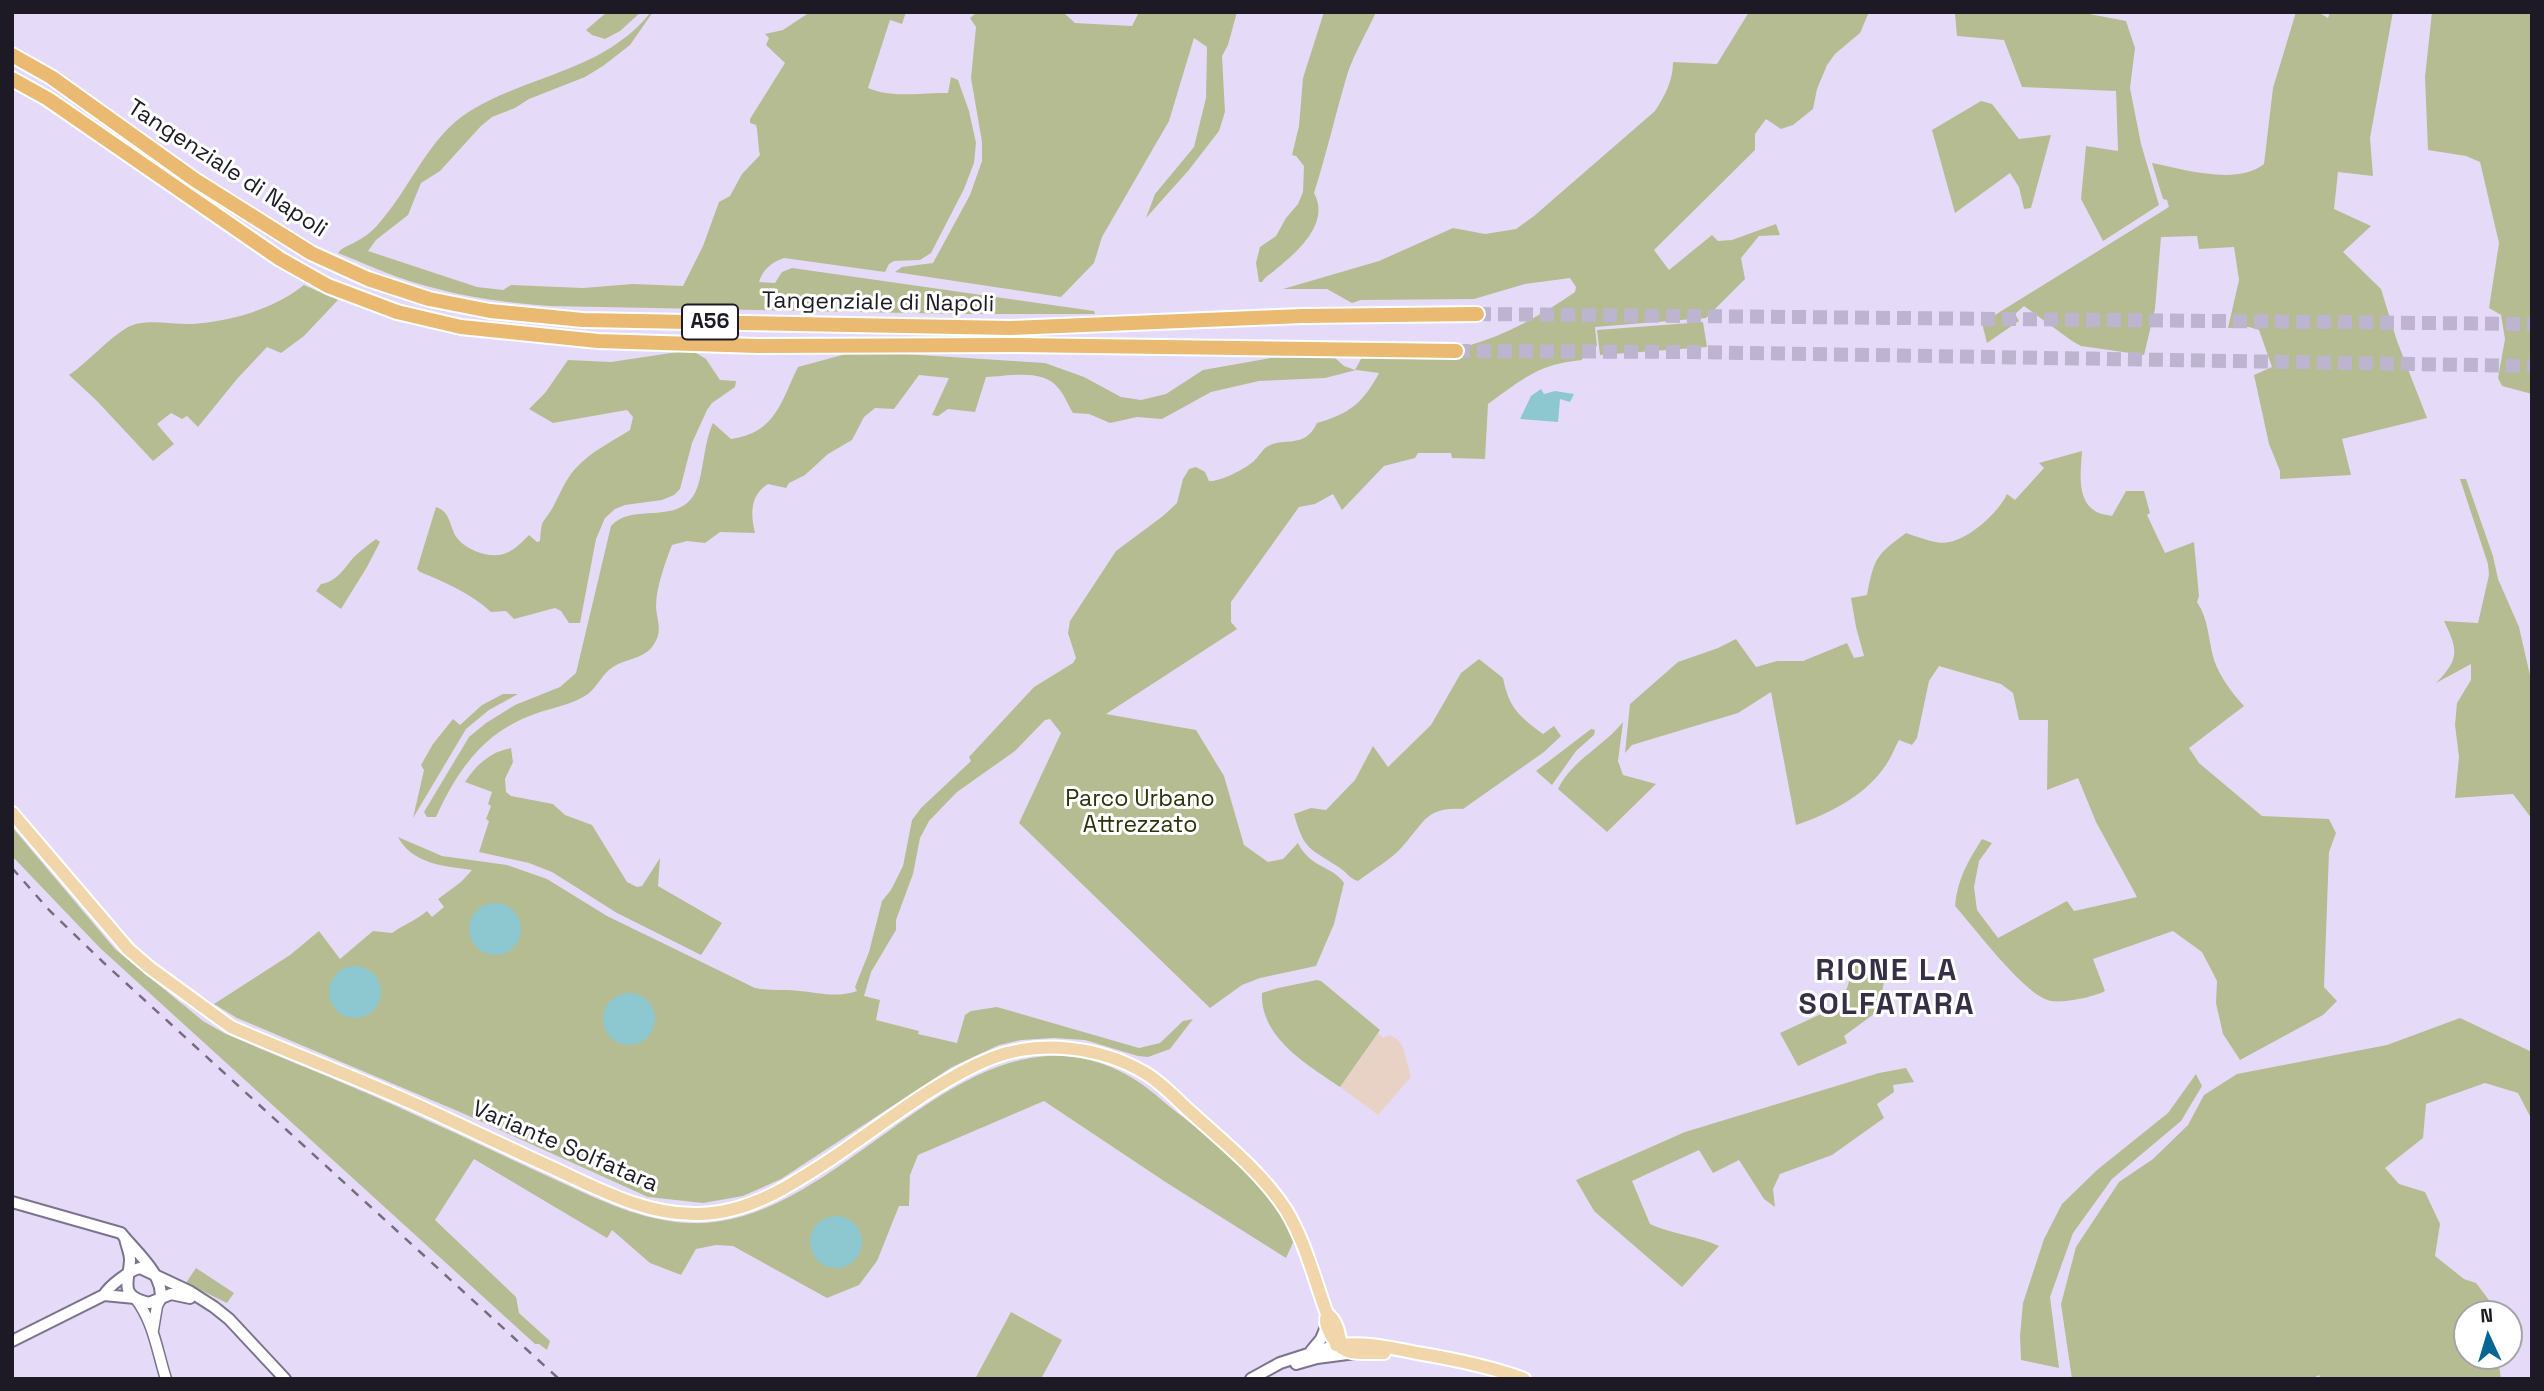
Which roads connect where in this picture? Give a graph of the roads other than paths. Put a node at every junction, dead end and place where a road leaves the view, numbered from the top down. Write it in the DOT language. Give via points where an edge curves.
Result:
graph roads {
  1 [pos="12,55"];
  2 [pos="12,79"];
  3 [pos="1477,314"];
  4 [pos="1457,351"];
  5 [pos="12,813"];
  6 [pos="12,1202"];
  7 [pos="125,1238"];
  8 [pos="128,1272"];
  9 [pos="153,1273"];
  10 [pos="104,1294"];
  11 [pos="135,1298"];
  12 [pos="198,1298"];
  13 [pos="160,1300"];
  14 [pos="1331,1323"];
  15 [pos="153,1330"];
  16 [pos="12,1341"];
  17 [pos="1372,1344"];
  18 [pos="1336,1345"];
  19 [pos="1408,1351"];
  20 [pos="1357,1353"];
  21 [pos="1313,1355"];
  22 [pos="166,1379"];
  23 [pos="285,1379"];
  24 [pos="1251,1379"];
  25 [pos="1524,1379"];
  1 -- 3 [label="highway, Tangenziale di Napoli / A56" via="311,253 392,287 490,312 583,320 1011,328"];
  2 -- 4 [label="highway, Tangenziale di Napoli / A56" via="327,286 397,312 461,327 598,341 758,346"];
  5 -- 14 [label="main road, Variante Solfatara" via="128,949 213,1016 636,1205 697,1214 760,1201 994,1057 1035,1048 1084,1051 1131,1066 1174,1096 1263,1181 1298,1236"];
  6 -- 7 [label="main road" via="121,1233"];
  7 -- 8 [label="main road"];
  7 -- 9 [label="main road"];
  8 -- 9 [label="main road" via="140,1268"];
  8 -- 10 [label="main road"];
  8 -- 11 [label="main road" via="127,1287"];
  9 -- 12 [label="main road"];
  9 -- 13 [label="main road" via="160,1284"];
  10 -- 11 [label="main road"];
  10 -- 16 [label="main road"];
  11 -- 13 [label="main road" via="149,1303"];
  11 -- 15 [label="street"];
  12 -- 13 [label="main road" via="171,1294"];
  12 -- 23 [label="main road" via="229,1319"];
  13 -- 15 [label="street"];
  14 -- 17 [label="main road"];
  14 -- 18 [label="main road" via="1340,1340"];
  14 -- 21 [label="main road"];
  15 -- 22 [label="street"];
  17 -- 18 [label="main road"];
  17 -- 19 [label="main road"];
  18 -- 20 [label="main road"];
  18 -- 21 [label="main road"];
  19 -- 20 [label="main road"];
  19 -- 25 [label="main road"];
  20 -- 21 [label="main road"];
  21 -- 24 [label="main road"];
}
